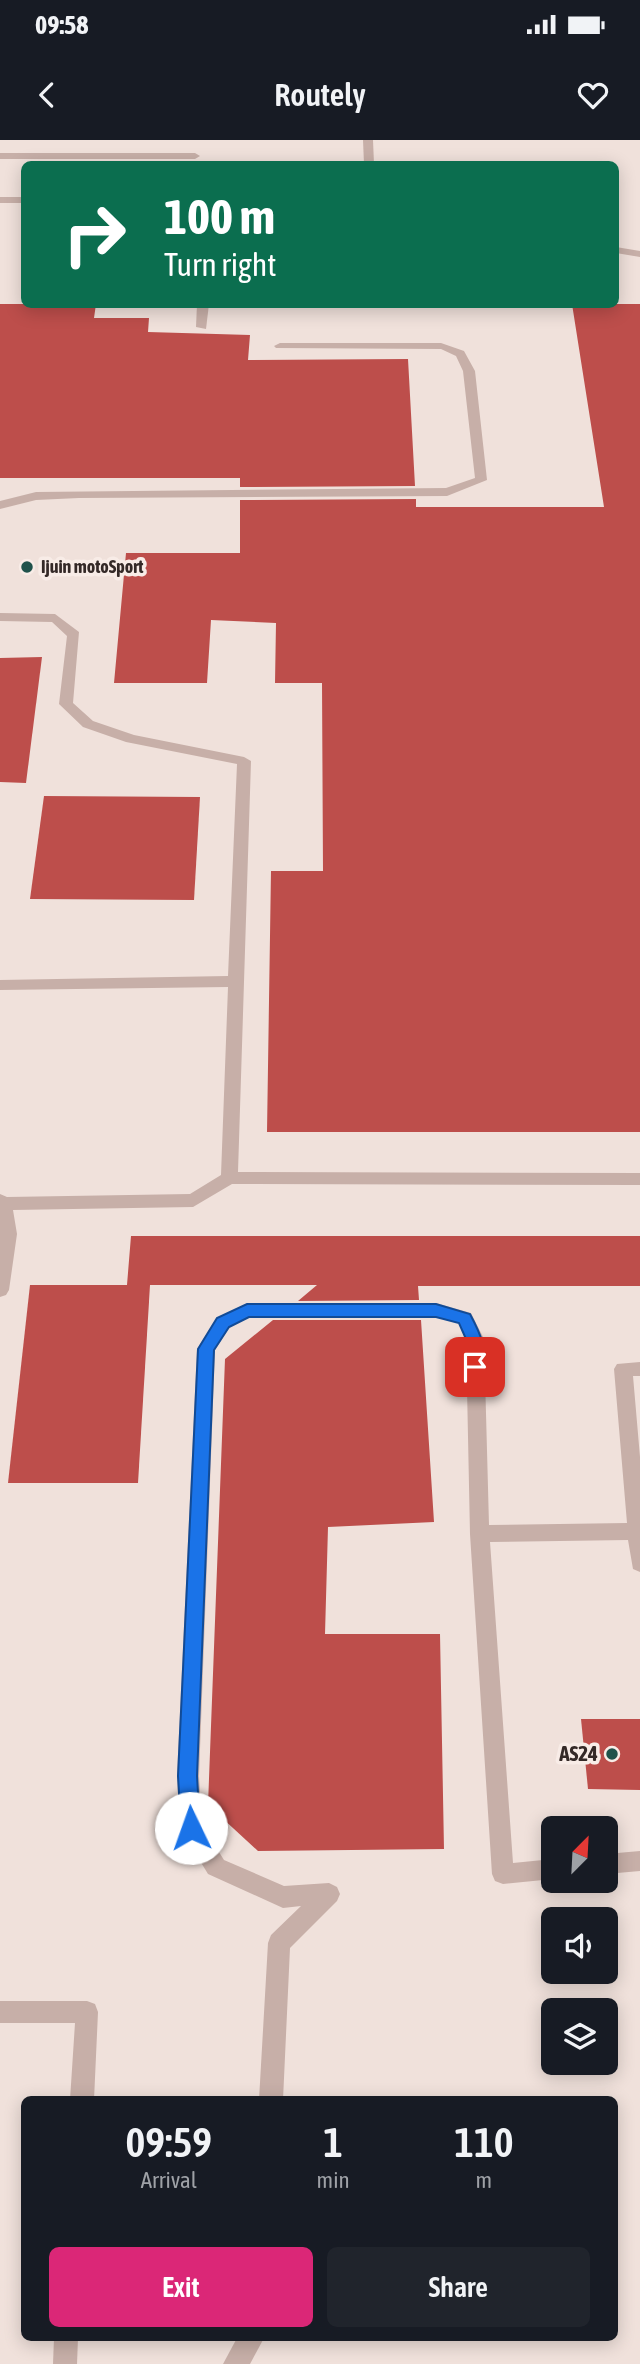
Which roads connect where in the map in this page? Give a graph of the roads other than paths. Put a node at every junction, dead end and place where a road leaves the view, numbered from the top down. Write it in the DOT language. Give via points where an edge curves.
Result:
graph roads {
  1 [pos="197,140"];
  2 [pos="368,140"];
  3 [pos="0,156"];
  4 [pos="195,160"];
  5 [pos="369,161"];
  6 [pos="0,200"];
  7 [pos="21,200"];
  8 [pos="619,250"];
  9 [pos="640,254"];
  10 [pos="203,308"];
  11 [pos="202,327"];
  12 [pos="280,346"];
  13 [pos="0,505"];
  14 [pos="0,617"];
  15 [pos="236,981"];
  16 [pos="0,985"];
  17 [pos="229,1178"];
  18 [pos="640,1179"];
  19 [pos="2,1203"];
  20 [pos="0,1290"];
  21 [pos="640,1369"];
  22 [pos="638,1531"];
  23 [pos="480,1534"];
  24 [pos="640,1563"];
  25 [pos="640,1861"];
  26 [pos="618,1863"];
  27 [pos="541,1870"];
  28 [pos="0,2012"];
  29 [pos="82,2096"];
  30 [pos="271,2096"];
  31 [pos="66,2341"];
  32 [pos="250,2341"];
  33 [pos="65,2364"];
  34 [pos="235,2364"];
  1 -- 4 [label="lane"];
  2 -- 5 [label="lane"];
  3 -- 4 [label="lane"];
  6 -- 7 [label="lane"];
  8 -- 9 [label="lane"];
  10 -- 11 [label="lane"];
  12 -- 13 [label="lane" via="441,346 457,351 467,359 481,480 447,492 79,494 36,496"];
  14 -- 15 [label="lane" via="55,618 74,635 66,704 88,724 131,739 244,761"];
  15 -- 16 [label="lane"];
  15 -- 17 [label="lane"];
  17 -- 18 [label="lane"];
  17 -- 19 [label="lane" via="193,1200"];
  19 -- 20 [label="lane" via="8,1234"];
  21 -- 22 [label="lane" via="623,1369"];
  22 -- 23 [label="lane"];
  22 -- 24 [label="lane"];
  23 -- 27 [label="lane" via="503,1874"];
  23 -- 30 [label="lane" via="475,1339 465,1318 436,1310 247,1311 223,1323 206,1349 188,1776 191,1828 216,1867 283,1897 329,1894 279,1943"];
  25 -- 26 [label="lane"];
  28 -- 29 [label="lane" via="87,2012"];
  31 -- 33 [label="lane"];
  32 -- 34 [label="lane"];
}
